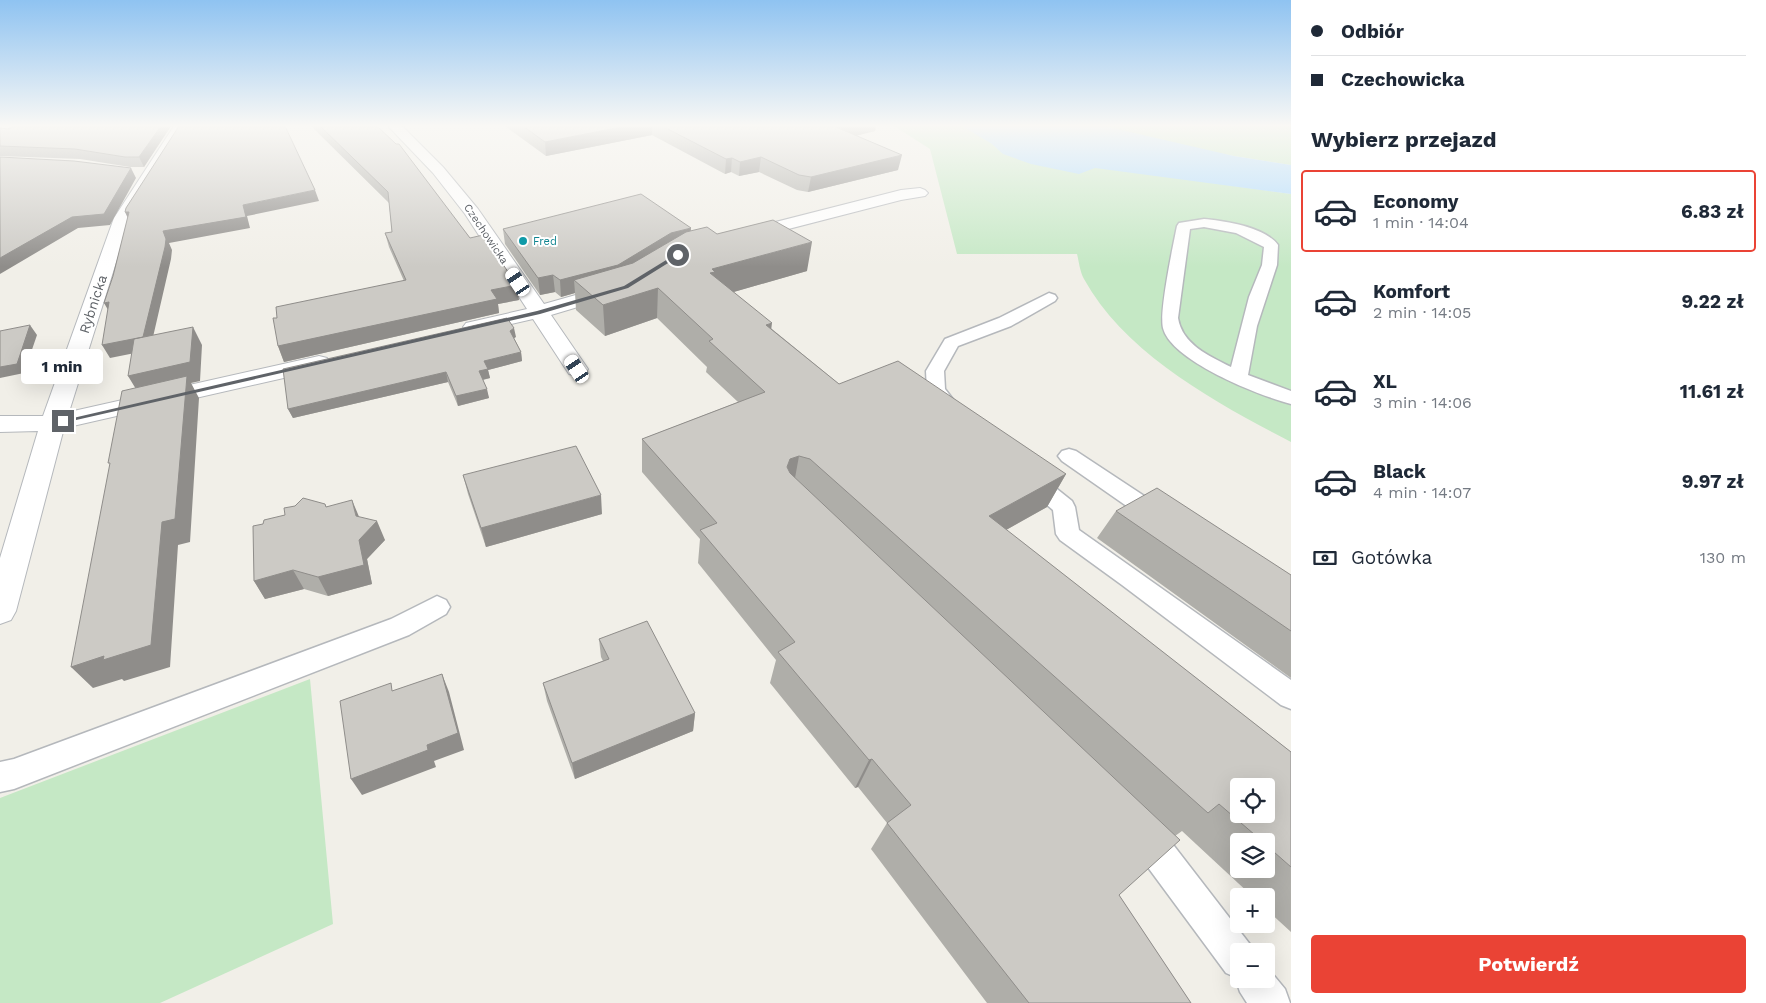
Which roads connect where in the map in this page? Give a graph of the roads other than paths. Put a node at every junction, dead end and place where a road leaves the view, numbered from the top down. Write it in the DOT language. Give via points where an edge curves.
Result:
graph roads {
  1 [pos="130,173"];
  2 [pos="149,173"];
  3 [pos="440,173"];
  4 [pos="920,193"];
  5 [pos="731,240"];
  6 [pos="626,287"];
  7 [pos="1049,298"];
  8 [pos="538,312"];
  9 [pos="452,332"];
  10 [pos="339,358"];
  11 [pos="577,369"];
  12 [pos="1240,376"];
  13 [pos="1291,398"];
  14 [pos="53,423"];
  15 [pos="0,424"];
  16 [pos="964,425"];
  17 [pos="1068,456"];
  18 [pos="1012,465"];
  19 [pos="1176,528"];
  20 [pos="437,607"];
  21 [pos="0,611"];
  22 [pos="1291,696"];
  23 [pos="0,777"];
  24 [pos="1124,820"];
  25 [pos="1230,948"];
  26 [pos="1260,988"];
  27 [pos="1271,1003"];
  1 -- 2 [label="street"];
  2 -- 14 [label="street, Rybnicka" via="122,218"];
  3 -- 8 [label="street, Czechowicka" via="472,212"];
  4 -- 5 [label="street" via="901,195"];
  6 -- 8 [label="street"];
  7 -- 16 [label="lane" via="1005,322 951,343 935,370 936,390"];
  8 -- 9 [label="street"];
  8 -- 11 [label="street, Czechowicka"];
  10 -- 14 [label="street"];
  12 -- 12 [label="lane" via="1200,358 1179,342 1171,330 1182,235 1184,226 1189,224 1242,231 1271,245 1272,253 1240,358"];
  12 -- 13 [label="lane"];
  14 -- 15 [label="street"];
  14 -- 21 [label="street, Rybnicka"];
  17 -- 19 [label="lane"];
  18 -- 22 [label="lane" via="1064,507 1068,534"];
  20 -- 23 [label="lane" via="400,628"];
  24 -- 25 [label="lane" via="1159,854"];
  26 -- 27 [label="lane"];
}
